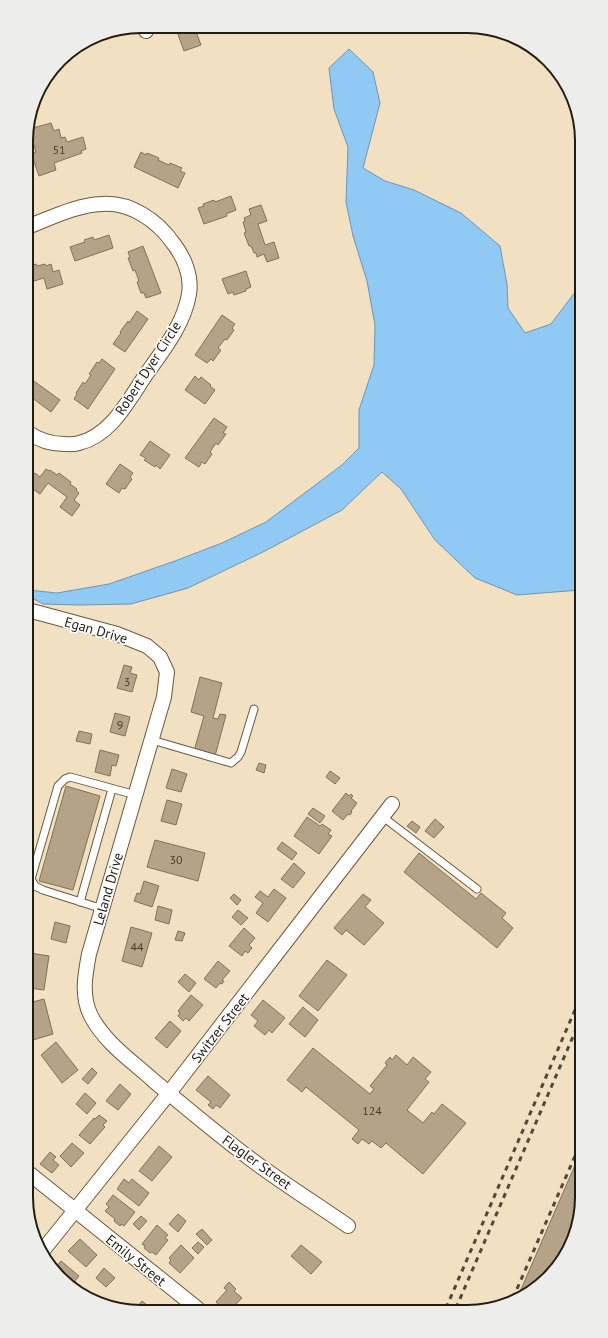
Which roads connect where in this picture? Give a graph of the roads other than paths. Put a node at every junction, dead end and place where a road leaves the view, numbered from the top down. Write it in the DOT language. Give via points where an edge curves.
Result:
graph roads {
  1 [pos="33,225"];
  2 [pos="33,435"];
  3 [pos="33,611"];
  4 [pos="160,657"];
  5 [pos="254,709"];
  6 [pos="152,740"];
  7 [pos="112,789"];
  8 [pos="136,795"];
  9 [pos="392,804"];
  10 [pos="383,817"];
  11 [pos="33,872"];
  12 [pos="33,882"];
  13 [pos="477,889"];
  14 [pos="80,902"];
  15 [pos="103,909"];
  16 [pos="169,1093"];
  17 [pos="33,1176"];
  18 [pos="74,1210"];
  19 [pos="348,1226"];
  20 [pos="45,1246"];
  21 [pos="193,1305"];
  1 -- 2 [label="street, Robert Dyer Circle" via="81,207 102,204 133,210 159,226 172,241 185,265 190,284 183,313 170,340 113,422 91,439 78,444 52,444"];
  3 -- 4 [label="street, Egan Drive" via="117,634 147,646"];
  4 -- 6 [label="street, Leland Drive" via="167,672 164,696"];
  5 -- 6 [label="lane" via="241,752 230,763"];
  6 -- 8 [label="street, Leland Drive"];
  7 -- 8 [label="lane"];
  7 -- 11 [label="lane" via="70,777 58,786"];
  7 -- 14 [label="lane"];
  8 -- 15 [label="street, Leland Drive"];
  9 -- 10 [label="street, Switzer Street"];
  10 -- 13 [label="lane"];
  10 -- 16 [label="street, Switzer Street"];
  12 -- 14 [label="lane" via="35,886"];
  14 -- 15 [label="lane"];
  15 -- 16 [label="street, Leland Drive" via="84,979 85,1000 91,1016 103,1034"];
  16 -- 18 [label="street, Switzer Street"];
  16 -- 19 [label="street, Flagler Street" via="260,1166"];
  17 -- 18 [label="street, Emily Street"];
  18 -- 20 [label="street, Switzer Street"];
  18 -- 21 [label="street, Emily Street"];
}
